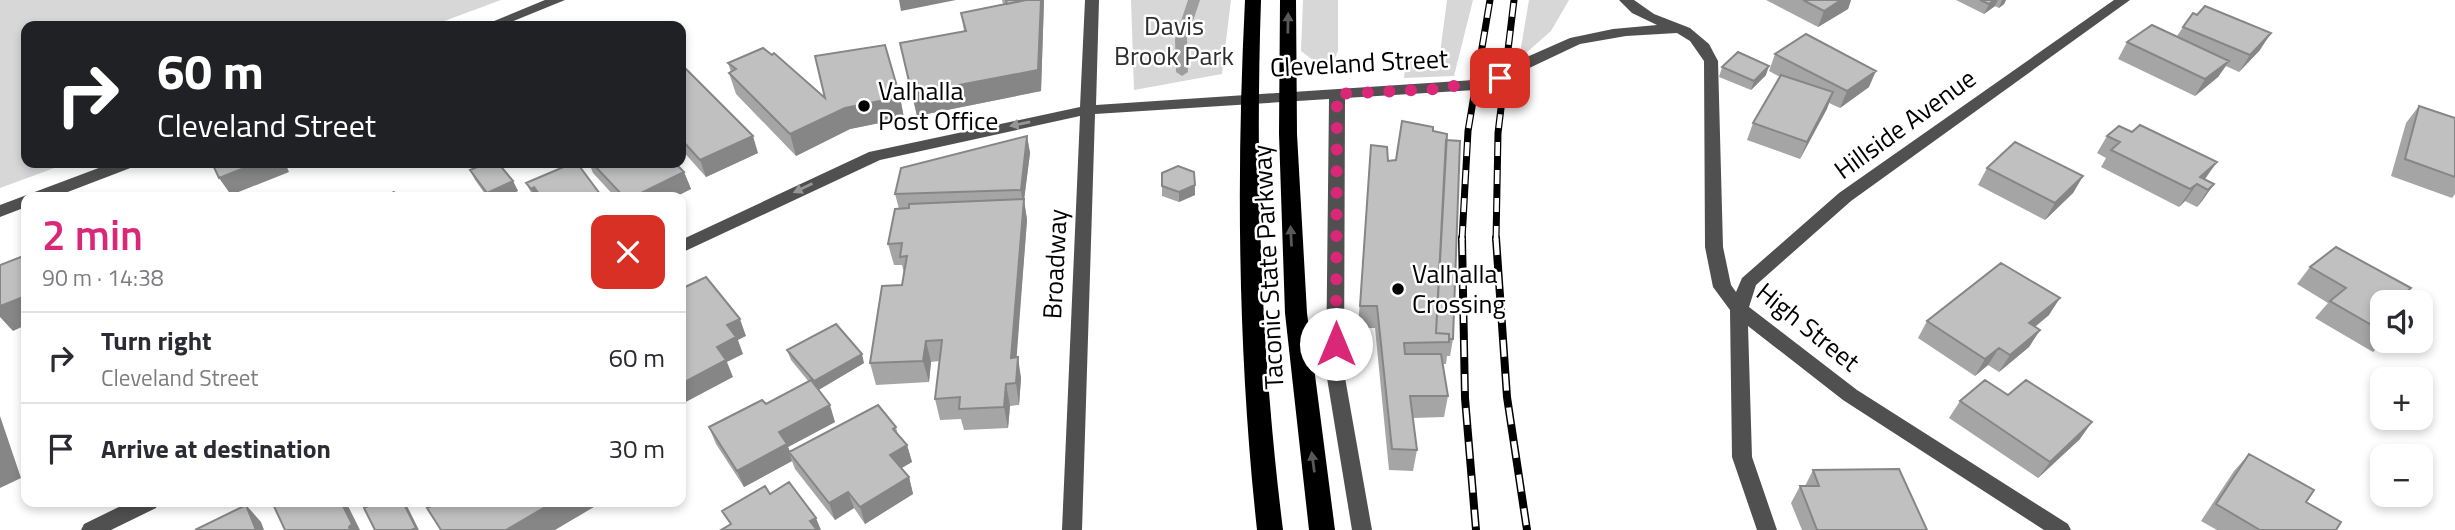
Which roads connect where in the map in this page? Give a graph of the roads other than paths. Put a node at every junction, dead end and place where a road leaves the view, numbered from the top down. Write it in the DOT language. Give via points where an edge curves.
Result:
graph roads {
  1 [pos="558,0"];
  2 [pos="1093,0"];
  3 [pos="1253,0"];
  4 [pos="1288,0"];
  5 [pos="1626,0"];
  6 [pos="2123,0"];
  7 [pos="502,21"];
  8 [pos="1678,29"];
  9 [pos="1337,94"];
  10 [pos="1288,96"];
  11 [pos="1248,97"];
  12 [pos="1087,110"];
  13 [pos="114,168"];
  14 [pos="51,192"];
  15 [pos="21,203"];
  16 [pos="0,211"];
  17 [pos="686,245"];
  18 [pos="1739,309"];
  19 [pos="139,507"];
  20 [pos="1068,528"];
  21 [pos="91,530"];
  22 [pos="1270,530"];
  23 [pos="1322,530"];
  24 [pos="1362,530"];
  25 [pos="1767,530"];
  26 [pos="2062,530"];
  1 -- 7 [label="street"];
  2 -- 12 [label="street, Broadway"];
  3 -- 11 [label="highway, Taconic State Parkway"];
  10 -- 4 [label="highway, Taconic State Parkway, one-way"];
  5 -- 8 [label="street, High Street" via="1636,11"];
  6 -- 18 [label="street, Hillside Avenue" via="1845,197 1748,282"];
  8 -- 9 [label="street, Cleveland Street" via="1576,41 1500,78 1475,85"];
  8 -- 18 [label="street, High Street" via="1704,44 1711,61 1714,247 1722,286"];
  9 -- 10 [label="street, Cleveland Street"];
  9 -- 24 [label="street" via="1335,372"];
  10 -- 11 [label="street, Cleveland Street"];
  23 -- 10 [label="highway, Taconic State Parkway, one-way" via="1296,313"];
  11 -- 12 [label="street, Cleveland Street"];
  11 -- 22 [label="highway, Taconic State Parkway" via="1254,372"];
  12 -- 17 [label="street, Cleveland Street, one-way" via="875,156"];
  12 -- 20 [label="street, Broadway"];
  13 -- 14 [label="street"];
  15 -- 16 [label="street"];
  18 -- 25 [label="street" via="1742,457"];
  18 -- 26 [label="street, High Street" via="1850,395"];
  19 -- 21 [label="street"];
}
